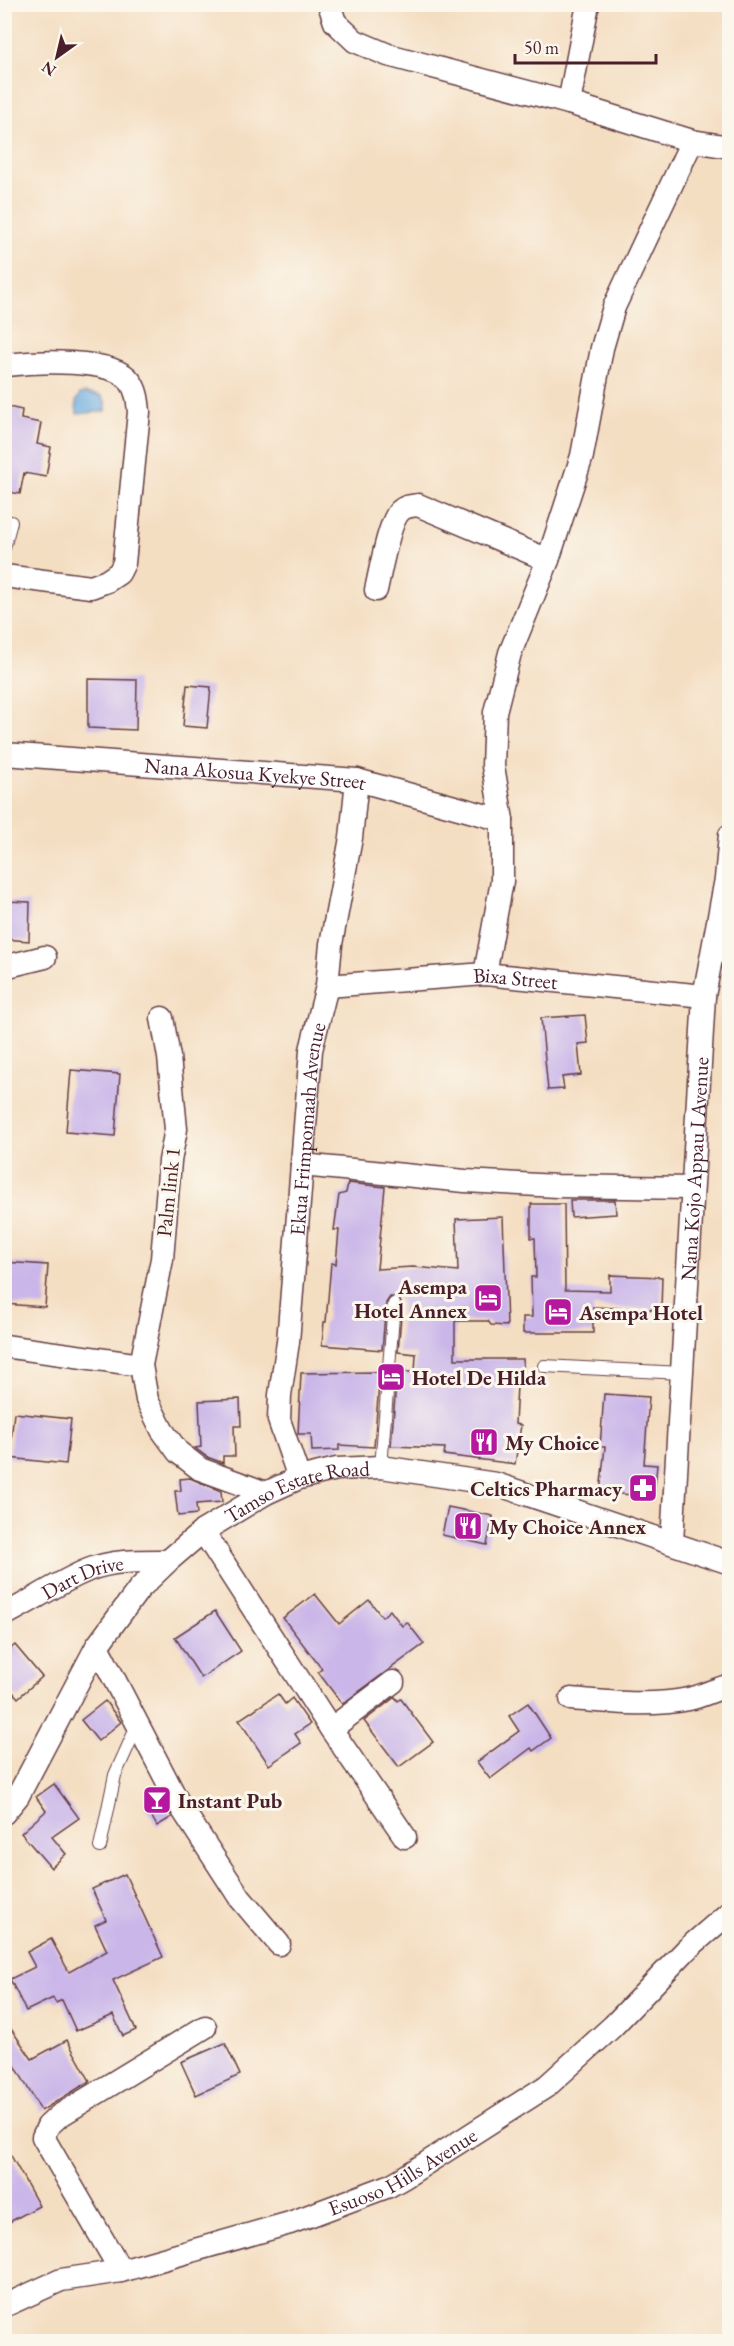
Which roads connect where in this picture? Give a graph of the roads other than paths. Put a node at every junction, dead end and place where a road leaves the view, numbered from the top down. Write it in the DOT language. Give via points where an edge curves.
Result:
graph roads {
  1 [pos="329,4"];
  2 [pos="588,4"];
  3 [pos="568,103"];
  4 [pos="692,141"];
  5 [pos="729,147"];
  6 [pos="5,365"];
  7 [pos="11,522"];
  8 [pos="4,548"];
  9 [pos="549,560"];
  10 [pos="4,576"];
  11 [pos="376,590"];
  12 [pos="4,754"];
  13 [pos="357,780"];
  14 [pos="502,820"];
  15 [pos="729,835"];
  16 [pos="45,957"];
  17 [pos="4,967"];
  18 [pos="485,974"];
  19 [pos="327,986"];
  20 [pos="704,996"];
  21 [pos="162,1018"];
  22 [pos="302,1165"];
  23 [pos="691,1188"];
  24 [pos="394,1304"];
  25 [pos="4,1346"];
  26 [pos="141,1365"];
  27 [pos="544,1366"];
  28 [pos="682,1373"];
  29 [pos="381,1467"];
  30 [pos="299,1478"];
  31 [pos="266,1493"];
  32 [pos="203,1531"];
  33 [pos="672,1542"];
  34 [pos="168,1561"];
  35 [pos="729,1563"];
  36 [pos="4,1615"];
  37 [pos="97,1646"];
  38 [pos="393,1682"];
  39 [pos="729,1685"];
  40 [pos="570,1699"];
  41 [pos="138,1724"];
  42 [pos="331,1729"];
  43 [pos="4,1813"];
  44 [pos="405,1837"];
  45 [pos="100,1847"];
  46 [pos="729,1912"];
  47 [pos="279,1944"];
  48 [pos="205,2027"];
  49 [pos="121,2271"];
  50 [pos="4,2306"];
  1 -- 3 [label="street" via="335,22 355,41 388,55"];
  2 -- 3 [label="street"];
  3 -- 4 [label="street"];
  4 -- 5 [label="street"];
  4 -- 9 [label="street" via="614,307 602,348 582,456"];
  6 -- 10 [label="street" via="36,362 109,366 130,380 139,412 124,563 119,573 91,587"];
  7 -- 8 [label="lane"];
  9 -- 11 [label="street" via="418,506 408,506 393,523"];
  9 -- 14 [label="street" via="510,653 495,712 493,766"];
  12 -- 13 [label="street, Nana Akosua Kyekye Street"];
  13 -- 14 [label="street, Nana Akosua Kyekye Street"];
  13 -- 19 [label="street, Ekua Frimpomaah Avenue"];
  14 -- 18 [label="street" via="502,881"];
  15 -- 20 [label="street, Nana Kojo Appau I Avenue" via="726,879"];
  16 -- 17 [label="street"];
  18 -- 19 [label="street, Bixa Street"];
  18 -- 20 [label="street, Bixa Street"];
  19 -- 22 [label="street, Ekua Frimpomaah Avenue" via="311,1050"];
  20 -- 23 [label="street, Nana Kojo Appau I Avenue"];
  21 -- 26 [label="street, Palm link 1" via="176,1129 162,1259"];
  22 -- 23 [label="street" via="545,1186"];
  22 -- 30 [label="street, Ekua Frimpomaah Avenue" via="279,1420"];
  23 -- 28 [label="street, Nana Kojo Appau I Avenue"];
  24 -- 29 [label="lane"];
  25 -- 26 [label="street"];
  26 -- 31 [label="street" via="147,1400 178,1452 200,1468"];
  27 -- 28 [label="lane"];
  28 -- 33 [label="street, Nana Kojo Appau I Avenue"];
  29 -- 30 [label="street, Tamso Estate Road" via="337,1469"];
  29 -- 33 [label="street, Tamso Estate Road" via="495,1484"];
  30 -- 31 [label="street, Tamso Estate Road"];
  31 -- 32 [label="street, Tamso Estate Road"];
  32 -- 34 [label="street, Tamso Estate Road"];
  32 -- 42 [label="street"];
  33 -- 35 [label="street, Tamso Estate Road"];
  34 -- 36 [label="street, Dart Drive" via="112,1564 88,1570"];
  34 -- 37 [label="street, Tamso Estate Road" via="139,1589"];
  37 -- 41 [label="street"];
  37 -- 43 [label="street, Tamso Estate Road" via="18,1796"];
  38 -- 42 [label="street"];
  39 -- 40 [label="street" via="689,1699 636,1704"];
  41 -- 45 [label="lane" via="115,1775"];
  41 -- 47 [label="street" via="207,1849 240,1898"];
  42 -- 44 [label="street"];
  46 -- 49 [label="street, Esuoso Hills Avenue" via="542,2091 403,2178 290,2223"];
  48 -- 49 [label="street" via="59,2116 43,2137"];
  49 -- 50 [label="street, Esuoso Hills Avenue" via="61,2280"];
}
